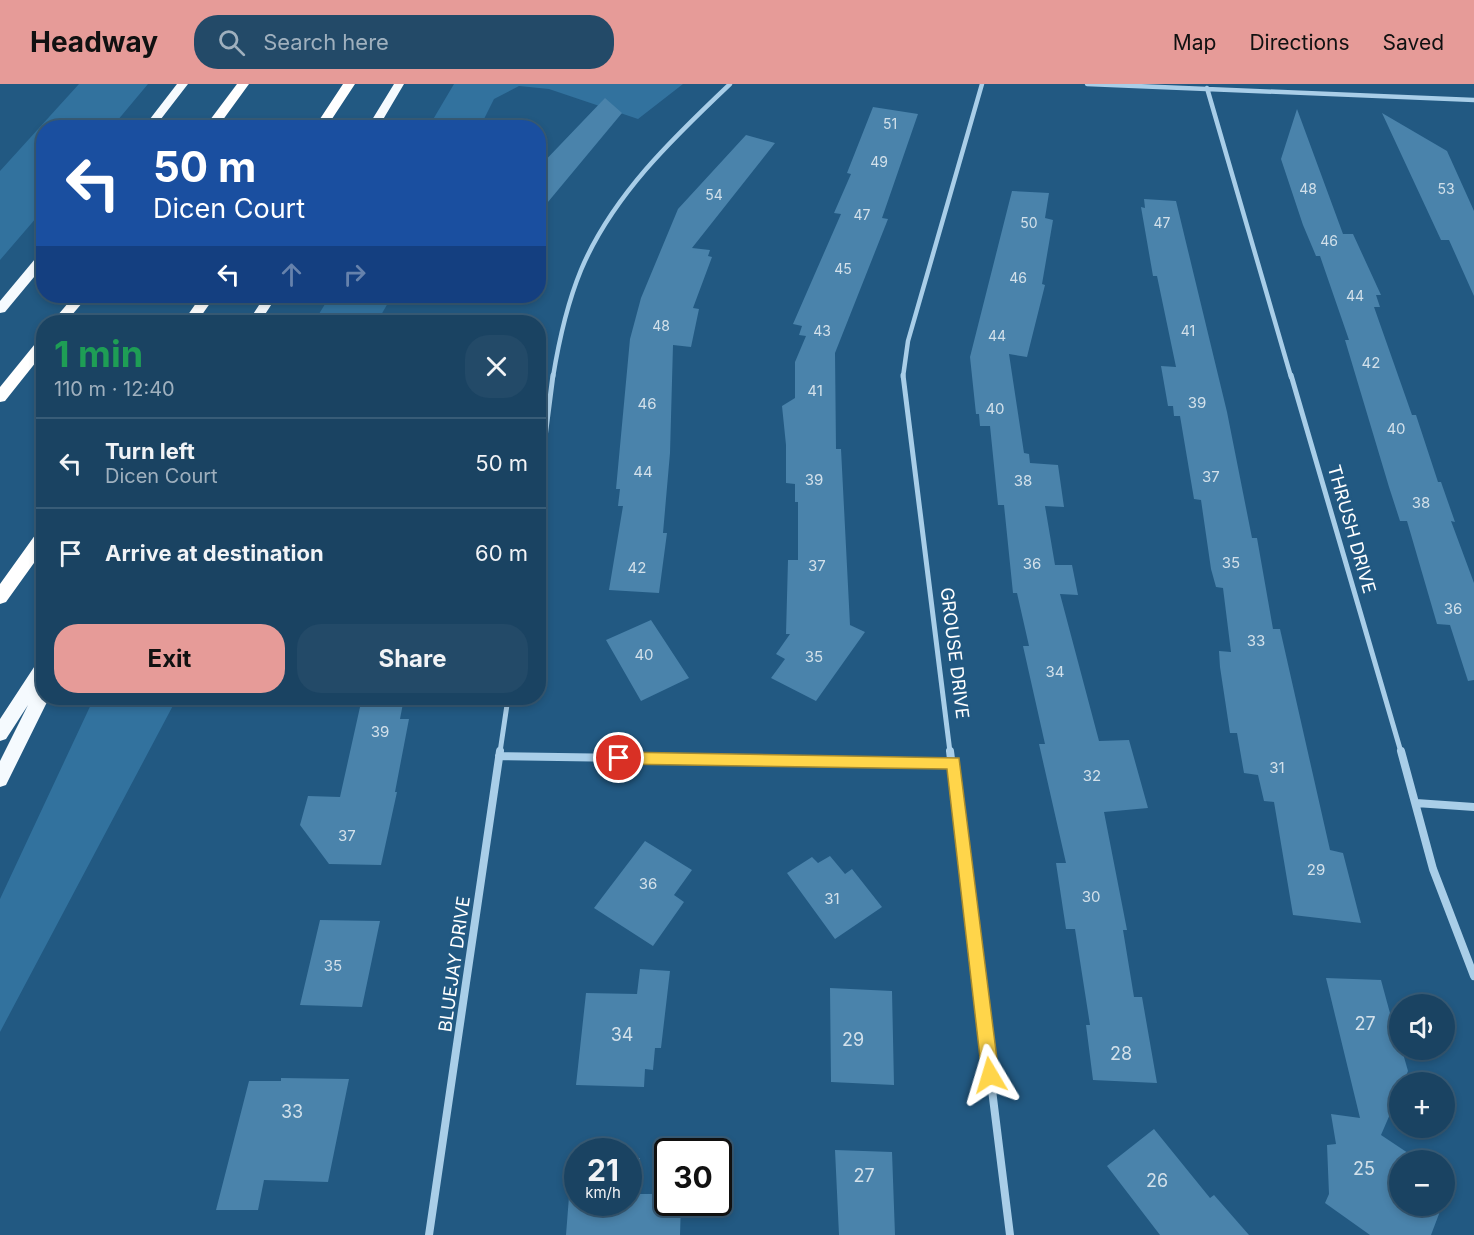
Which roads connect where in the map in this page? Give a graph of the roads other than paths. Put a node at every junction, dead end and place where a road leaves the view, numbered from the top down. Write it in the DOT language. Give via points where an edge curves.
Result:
graph roads {
  1 [pos="183,84"];
  2 [pos="243,84"];
  3 [pos="349,84"];
  4 [pos="399,84"];
  5 [pos="730,84"];
  6 [pos="982,84"];
  7 [pos="1087,84"];
  8 [pos="1207,88"];
  9 [pos="1474,100"];
  10 [pos="154,120"];
  11 [pos="216,120"];
  12 [pos="325,120"];
  13 [pos="377,120"];
  14 [pos="36,266"];
  15 [pos="75,303"];
  16 [pos="0,309"];
  17 [pos="65,315"];
  18 [pos="36,352"];
  19 [pos="0,397"];
  20 [pos="546,438"];
  21 [pos="36,546"];
  22 [pos="0,597"];
  23 [pos="36,678"];
  24 [pos="37,705"];
  25 [pos="507,705"];
  26 [pos="0,734"];
  27 [pos="499,756"];
  28 [pos="954,763"];
  29 [pos="0,779"];
  30 [pos="1416,803"];
  31 [pos="1474,807"];
  32 [pos="1474,976"];
  33 [pos="429,1235"];
  34 [pos="1010,1235"];
  1 -- 10 [label="highway"];
  2 -- 11 [label="highway"];
  3 -- 12 [label="highway"];
  4 -- 13 [label="highway"];
  5 -- 20 [label="street" via="639,176 607,221 582,269 558,357"];
  6 -- 28 [label="street, GROUSE DRIVE" via="908,342 903,373"];
  7 -- 8 [label="street"];
  8 -- 9 [label="street"];
  8 -- 30 [label="street, THRUSH DRIVE"];
  14 -- 16 [label="highway"];
  15 -- 17 [label="highway"];
  18 -- 19 [label="highway"];
  21 -- 22 [label="highway"];
  23 -- 26 [label="highway"];
  24 -- 29 [label="highway"];
  25 -- 27 [label="street, BLUEJAY DRIVE"];
  27 -- 28 [label="street"];
  27 -- 33 [label="street, BLUEJAY DRIVE"];
  28 -- 34 [label="street, GROUSE DRIVE"];
  30 -- 31 [label="street"];
  30 -- 32 [label="street, THRUSH DRIVE" via="1433,869"];
}
